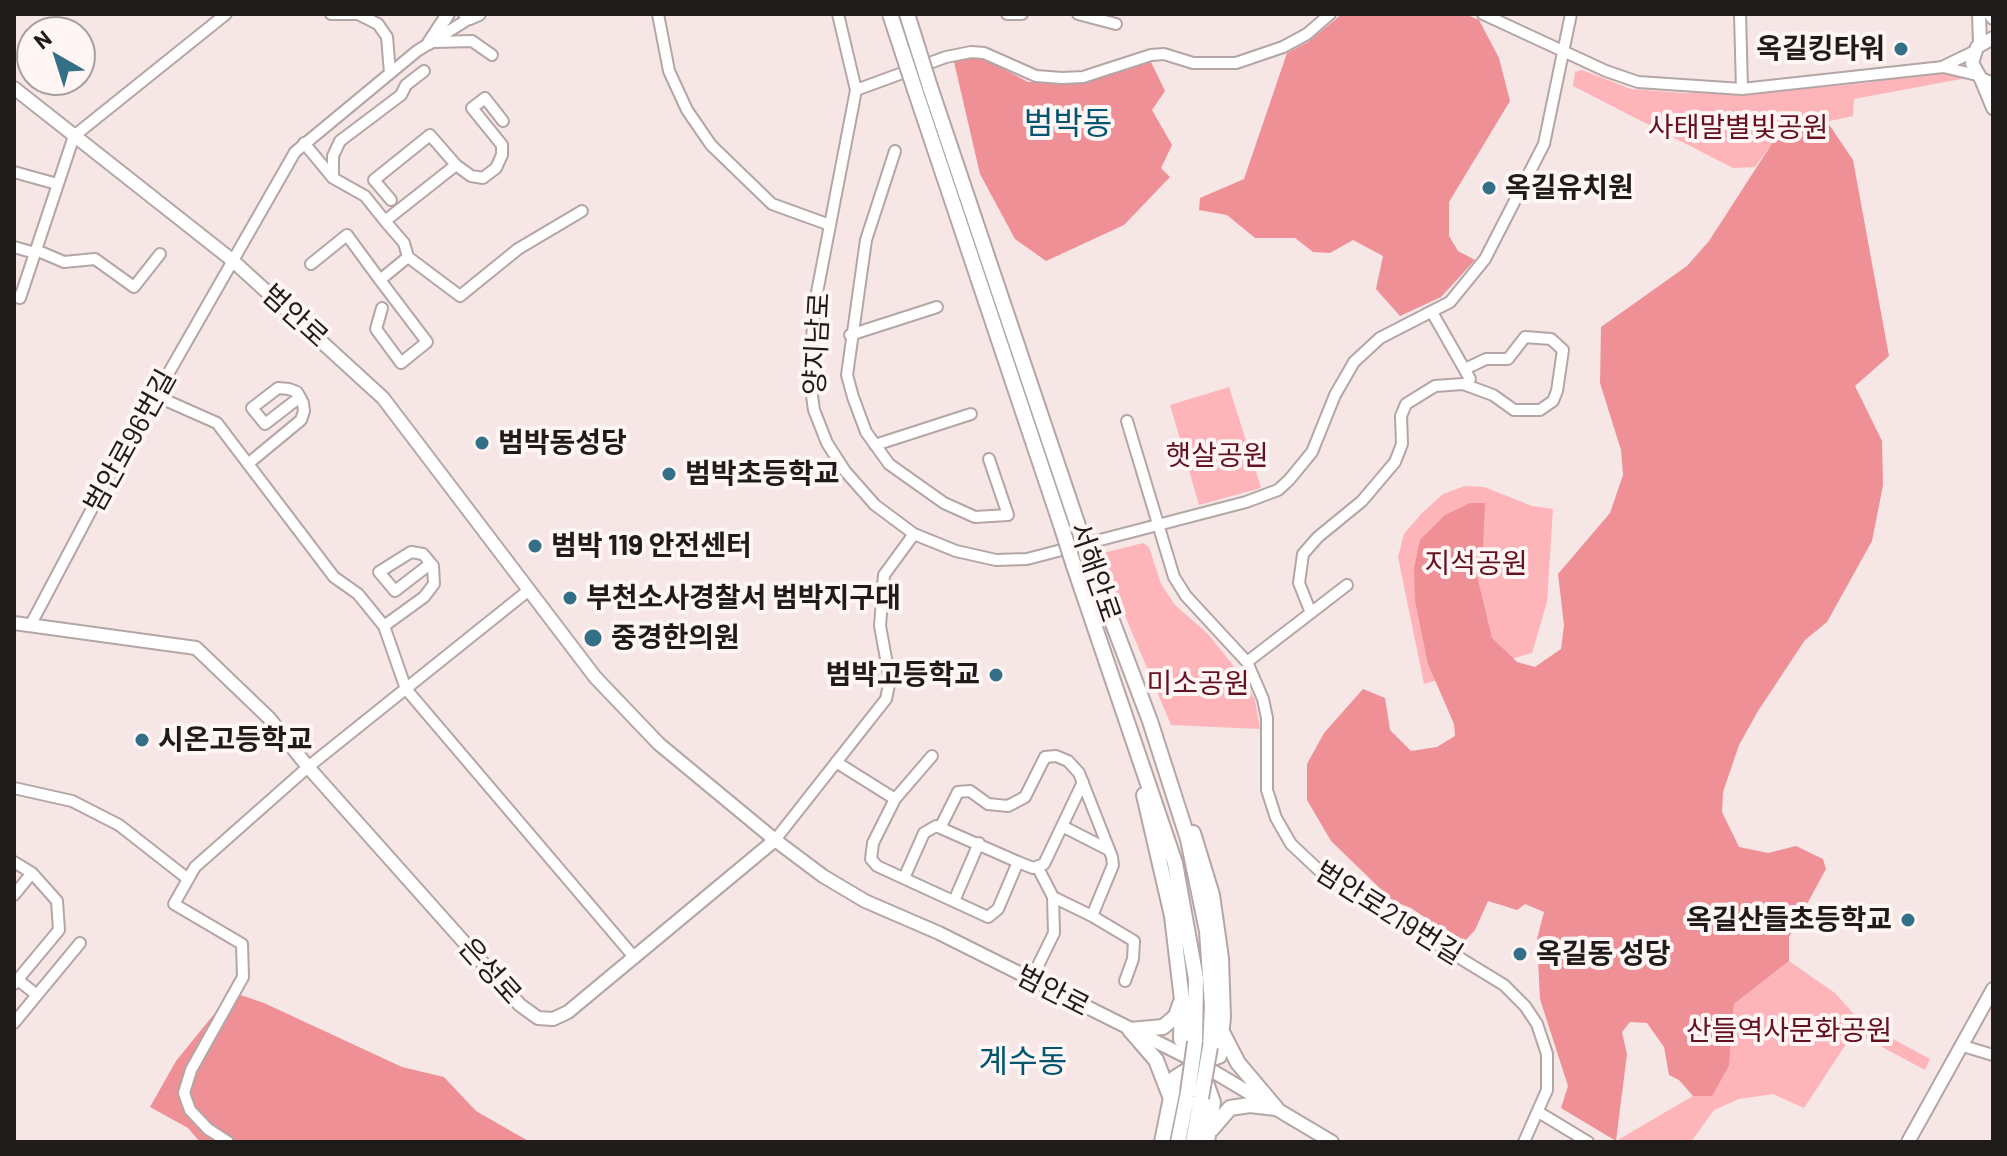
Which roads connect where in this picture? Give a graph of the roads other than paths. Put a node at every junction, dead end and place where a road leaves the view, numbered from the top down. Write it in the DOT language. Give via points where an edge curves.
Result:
graph roads {
  1 [pos="226,14"];
  2 [pos="331,14"];
  3 [pos="448,14"];
  4 [pos="658,14"];
  5 [pos="838,14"];
  6 [pos="890,14"];
  7 [pos="907,14"];
  8 [pos="1007,14"];
  9 [pos="1022,14"];
  10 [pos="1078,14"];
  11 [pos="1330,14"];
  12 [pos="1483,14"];
  13 [pos="1571,14"];
  14 [pos="1740,14"];
  15 [pos="1979,14"];
  16 [pos="471,15"];
  17 [pos="1116,24"];
  18 [pos="1993,38"];
  19 [pos="429,43"];
  20 [pos="1977,47"];
  21 [pos="1564,52"];
  22 [pos="492,55"];
  23 [pos="1943,67"];
  24 [pos="424,71"];
  25 [pos="390,73"];
  26 [pos="1984,80"];
  27 [pos="14,88"];
  28 [pos="922,88"];
  29 [pos="1742,89"];
  30 [pos="856,90"];
  31 [pos="1993,108"];
  32 [pos="503,121"];
  33 [pos="74,136"];
  34 [pos="304,143"];
  35 [pos="895,151"];
  36 [pos="456,165"];
  37 [pos="14,172"];
  38 [pos="333,178"];
  39 [pos="57,184"];
  40 [pos="391,200"];
  41 [pos="582,211"];
  42 [pos="385,221"];
  43 [pos="830,225"];
  44 [pos="14,247"];
  45 [pos="35,251"];
  46 [pos="160,254"];
  47 [pos="408,257"];
  48 [pos="232,260"];
  49 [pos="311,264"];
  50 [pos="380,280"];
  51 [pos="14,298"];
  52 [pos="937,307"];
  53 [pos="382,308"];
  54 [pos="1433,314"];
  55 [pos="850,335"];
  56 [pos="156,396"];
  57 [pos="300,397"];
  58 [pos="971,414"];
  59 [pos="1127,421"];
  60 [pos="875,445"];
  61 [pos="989,459"];
  62 [pos="249,463"];
  63 [pos="1157,526"];
  64 [pos="914,534"];
  65 [pos="430,564"];
  66 [pos="1347,585"];
  67 [pos="529,590"];
  68 [pos="1311,613"];
  69 [pos="14,623"];
  70 [pos="31,624"];
  71 [pos="384,626"];
  72 [pos="1247,662"];
  73 [pos="406,689"];
  74 [pos="1150,721"];
  75 [pos="1128,728"];
  76 [pos="932,756"];
  77 [pos="836,762"];
  78 [pos="308,767"];
  79 [pos="1083,782"];
  80 [pos="14,788"];
  81 [pos="895,799"];
  82 [pos="941,826"];
  83 [pos="1064,827"];
  84 [pos="775,840"];
  85 [pos="979,843"];
  86 [pos="1109,850"];
  87 [pos="166,861"];
  88 [pos="14,862"];
  89 [pos="1018,862"];
  90 [pos="195,867"];
  91 [pos="1038,868"];
  92 [pos="32,873"];
  93 [pos="904,878"];
  94 [pos="188,879"];
  95 [pos="15,893"];
  96 [pos="1053,897"];
  97 [pos="954,901"];
  98 [pos="1092,916"];
  99 [pos="80,943"];
  100 [pos="634,957"];
  101 [pos="1031,980"];
  102 [pos="1125,981"];
  103 [pos="16,982"];
  104 [pos="1993,989"];
  105 [pos="37,995"];
  106 [pos="1182,1000"];
  107 [pos="14,1023"];
  108 [pos="1130,1030"];
  109 [pos="1222,1032"];
  110 [pos="1963,1046"];
  111 [pos="1993,1055"];
  112 [pos="1199,1063"];
  113 [pos="1195,1095"];
  114 [pos="1171,1099"];
  115 [pos="1276,1108"];
  116 [pos="1540,1113"];
  117 [pos="228,1142"];
  118 [pos="1162,1142"];
  119 [pos="1178,1142"];
  120 [pos="1203,1142"];
  121 [pos="1332,1142"];
  122 [pos="1524,1142"];
  123 [pos="1588,1142"];
  124 [pos="1908,1142"];
  1 -- 33 [label="street"];
  2 -- 25 [label="street" via="358,14 378,24 387,37"];
  3 -- 19 [label="street"];
  4 -- 43 [label="street" via="669,71 711,145 772,204"];
  5 -- 30 [label="street, 양지남로"];
  6 -- 28 [label="main road, 서해안로, bridge"];
  7 -- 28 [label="main road, 서해안로, bridge"];
  8 -- 9 [label="street"];
  10 -- 17 [label="street"];
  11 -- 30 [label="street" via="1283,47 1236,63 1193,63 1151,55 1083,77 1062,78 1036,76 971,52"];
  12 -- 21 [label="street"];
  13 -- 21 [label="street, 양지남로"];
  14 -- 29 [label="street"];
  15 -- 20 [label="street"];
  16 -- 19 [label="street, 범안로96번길"];
  18 -- 20 [label="street"];
  19 -- 22 [label="street" via="472,41"];
  19 -- 25 [label="street, 범안로96번길"];
  20 -- 23 [label="street"];
  20 -- 26 [label="street" via="1972,63"];
  21 -- 29 [label="street" via="1638,82"];
  21 -- 54 [label="street, 양지남로" via="1549,128 1534,168 1470,281"];
  23 -- 26 [label="street"];
  23 -- 29 [label="street"];
  24 -- 38 [label="street" via="340,141 333,156"];
  25 -- 34 [label="street, 범안로96번길"];
  26 -- 31 [label="street"];
  27 -- 33 [label="street, 범안로"];
  28 -- 74 [label="main road, 서해안로, bridge"];
  28 -- 75 [label="main road, 서해안로, bridge"];
  30 -- 43 [label="street, 양지남로"];
  32 -- 36 [label="street" via="485,98 472,108 502,145 502,155 483,178"];
  33 -- 39 [label="street"];
  33 -- 48 [label="street, 범안로"];
  34 -- 38 [label="street"];
  34 -- 48 [label="street, 범안로96번길"];
  35 -- 55 [label="street" via="866,240"];
  36 -- 40 [label="street" via="430,135 374,180"];
  36 -- 42 [label="street"];
  37 -- 39 [label="street"];
  38 -- 42 [label="street" via="365,196"];
  39 -- 45 [label="street"];
  41 -- 47 [label="street" via="518,249 460,296"];
  42 -- 47 [label="street" via="404,243"];
  43 -- 64 [label="street, 양지남로" via="811,340 814,410 845,471 875,505"];
  44 -- 45 [label="street"];
  45 -- 46 [label="street" via="64,262 95,259 134,287"];
  45 -- 51 [label="street" via="20,298"];
  47 -- 50 [label="street"];
  48 -- 56 [label="street, 범안로96번길"];
  48 -- 67 [label="street, 범안로" via="383,398"];
  49 -- 50 [label="street" via="347,235"];
  50 -- 53 [label="street" via="427,342 401,363 376,329"];
  52 -- 55 [label="street"];
  54 -- 63 [label="street, 양지남로" via="1380,338 1354,362 1312,452 1278,490"];
  54 -- 68 [label="street" via="1468,374 1480,361 1508,359 1525,337 1551,339 1563,350 1553,401 1540,410 1514,410 1463,384 1435,386 1406,404 1395,462 1362,501 1303,554 1299,583"];
  55 -- 60 [label="street" via="847,375"];
  56 -- 62 [label="street" via="217,423"];
  56 -- 70 [label="street, 범안로96번길"];
  57 -- 62 [label="street" via="301,420"];
  58 -- 60 [label="street"];
  59 -- 63 [label="street"];
  60 -- 61 [label="street" via="908,481 975,517 1008,515"];
  62 -- 71 [label="street" via="334,577 358,594"];
  63 -- 64 [label="street, 양지남로" via="1027,559 996,560"];
  63 -- 72 [label="street" via="1181,589"];
  64 -- 77 [label="street" via="884,575 880,626 890,680 886,699"];
  65 -- 65 [label="street" via="423,554 411,552 379,572 395,591"];
  65 -- 71 [label="street" via="434,584"];
  66 -- 68 [label="street"];
  67 -- 73 [label="street"];
  67 -- 84 [label="street, 범안로" via="630,717"];
  68 -- 72 [label="street"];
  69 -- 70 [label="street, 은성로"];
  70 -- 78 [label="street, 은성로" via="196,648 269,718"];
  71 -- 73 [label="street"];
  72 -- 116 [label="street, 범안로219번길" via="1266,709 1265,780 1286,836 1324,875 1520,999 1537,1024 1547,1054 1547,1090"];
  73 -- 78 [label="street"];
  73 -- 100 [label="street"];
  74 -- 109 [label="main road" via="1201,852 1212,895 1221,958"];
  74 -- 113 [label="main road, 서해안로, bridge" via="1188,839 1203,909 1212,1006 1210,1047"];
  75 -- 106 [label="main road" via="1172,916"];
  75 -- 113 [label="main road, 서해안로, bridge" via="1186,910 1197,989"];
  76 -- 81 [label="street"];
  77 -- 81 [label="street"];
  77 -- 84 [label="street"];
  78 -- 90 [label="street"];
  78 -- 100 [label="street, 은성로" via="532,1016 546,1020 568,1012"];
  79 -- 82 [label="street" via="1068,761 1050,755 1040,762 1025,797 997,806 970,791 958,792"];
  79 -- 83 [label="street"];
  79 -- 86 [label="street"];
  80 -- 87 [label="street" via="72,801 119,825"];
  81 -- 93 [label="street" via="871,854 877,866"];
  82 -- 85 [label="street"];
  82 -- 93 [label="street" via="924,833"];
  83 -- 86 [label="street"];
  83 -- 91 [label="street"];
  84 -- 100 [label="street, 은성로"];
  84 -- 101 [label="street, 범안로" via="865,901"];
  85 -- 89 [label="street"];
  85 -- 97 [label="street"];
  86 -- 98 [label="street" via="1113,865"];
  87 -- 90 [label="street"];
  87 -- 94 [label="street"];
  88 -- 92 [label="street"];
  89 -- 91 [label="street"];
  89 -- 97 [label="street" via="995,915 988,917"];
  90 -- 94 [label="street"];
  91 -- 96 [label="street"];
  92 -- 95 [label="street"];
  92 -- 103 [label="street" via="57,901 59,930"];
  93 -- 97 [label="street"];
  94 -- 117 [label="street" via="174,904 242,944 243,977 191,1070 184,1093 190,1110"];
  96 -- 98 [label="street"];
  96 -- 101 [label="street" via="1054,933"];
  98 -- 102 [label="street" via="1134,941"];
  99 -- 105 [label="street"];
  101 -- 108 [label="street, 범안로"];
  103 -- 105 [label="street"];
  104 -- 110 [label="street"];
  105 -- 107 [label="street"];
  106 -- 108 [label="main road" via="1170,1024"];
  106 -- 112 [label="main road" via="1181,1039"];
  108 -- 112 [label="street, 범안로"];
  108 -- 114 [label="main road" via="1162,1071"];
  109 -- 112 [label="main road" via="1219,1056"];
  109 -- 115 [label="main road" via="1238,1063"];
  110 -- 111 [label="street"];
  110 -- 124 [label="street"];
  112 -- 114 [label="main road" via="1175,1078"];
  112 -- 115 [label="street, 범안로"];
  112 -- 120 [label="main road" via="1213,1102"];
  113 -- 119 [label="main road, 서해안로"];
  113 -- 120 [label="main road, 서해안로"];
  114 -- 118 [label="main road"];
  115 -- 120 [label="main road" via="1230,1108"];
  115 -- 121 [label="street, 범안로"];
  116 -- 122 [label="street, 범안로219번길"];
  116 -- 123 [label="street"];
}
